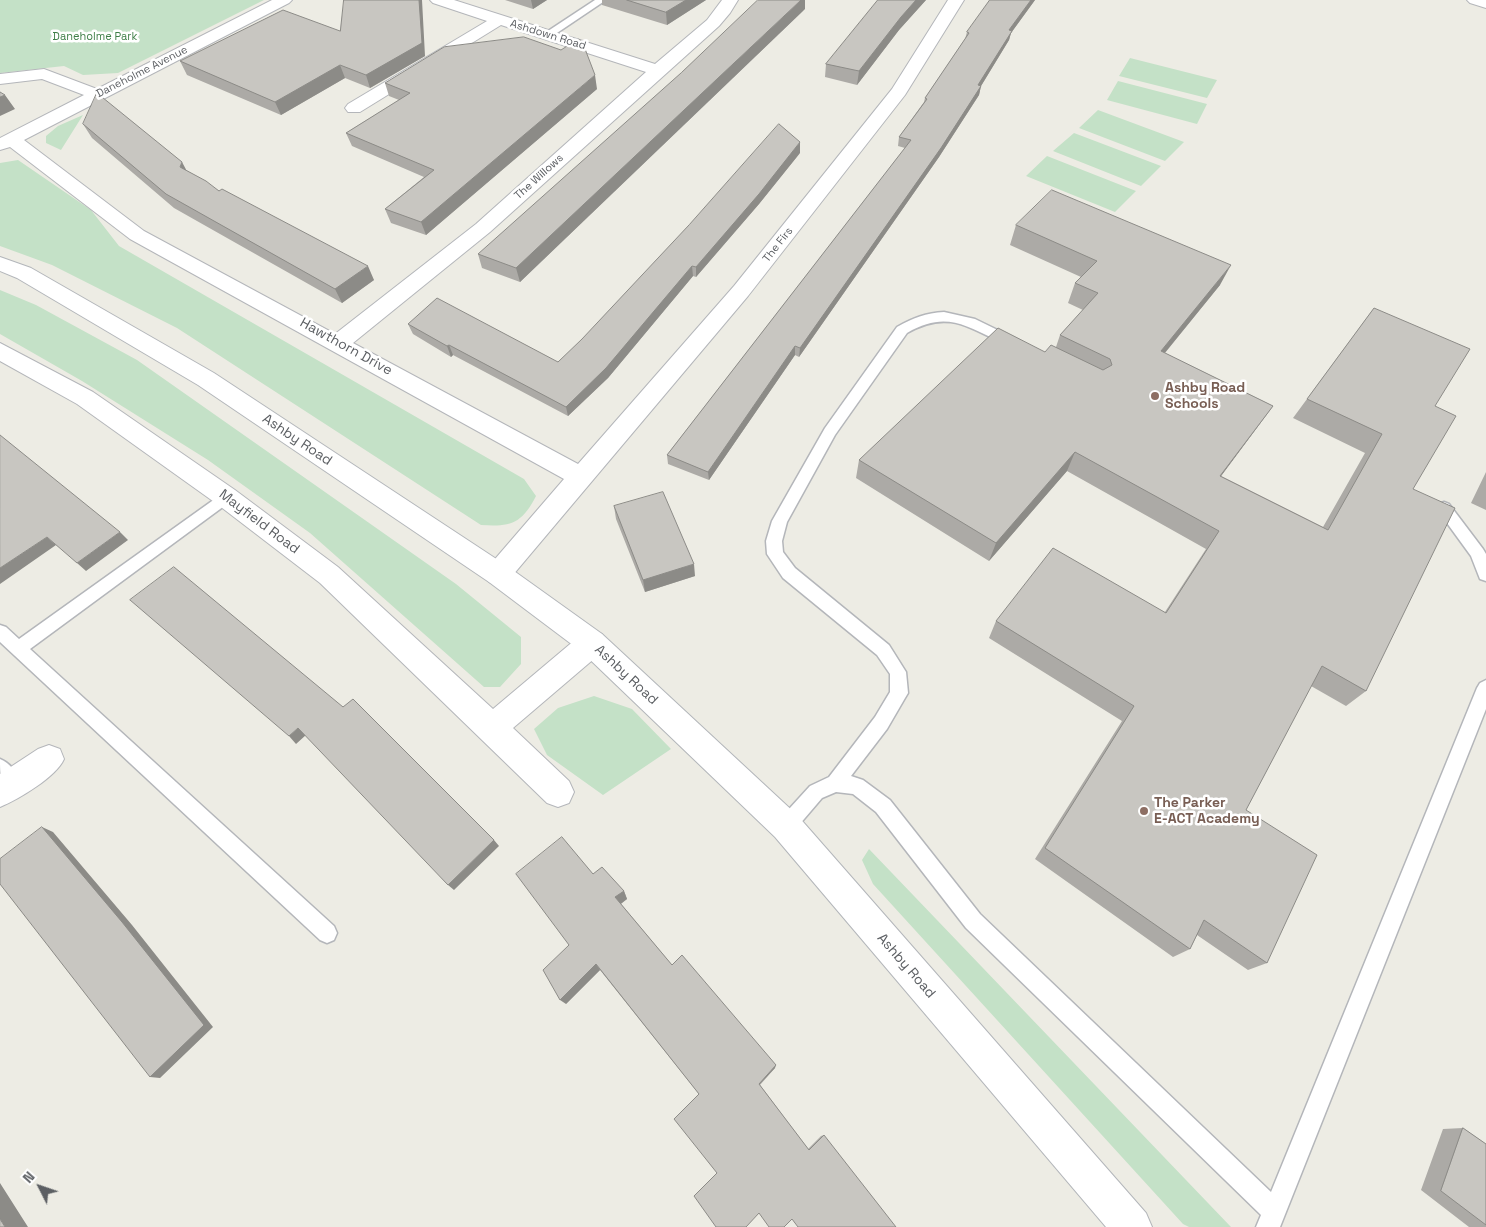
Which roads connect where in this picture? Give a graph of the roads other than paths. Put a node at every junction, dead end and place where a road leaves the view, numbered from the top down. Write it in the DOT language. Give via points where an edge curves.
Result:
graph roads {
  1 [pos="284,0"];
  2 [pos="438,0"];
  3 [pos="601,0"];
  4 [pos="730,0"];
  5 [pos="956,0"];
  6 [pos="1475,0"];
  7 [pos="1486,3"];
  8 [pos="499,20"];
  9 [pos="548,36"];
  10 [pos="658,70"];
  11 [pos="0,79"];
  12 [pos="98,95"];
  13 [pos="354,108"];
  14 [pos="5,142"];
  15 [pos="0,264"];
  16 [pos="338,343"];
  17 [pos="1023,348"];
  18 [pos="0,351"];
  19 [pos="581,476"];
  20 [pos="226,497"];
  21 [pos="1444,508"];
  22 [pos="498,574"];
  23 [pos="1486,574"];
  24 [pos="0,632"];
  25 [pos="592,643"];
  26 [pos="18,649"];
  27 [pos="1486,688"];
  28 [pos="492,728"];
  29 [pos="49,759"];
  30 [pos="4,781"];
  31 [pos="835,783"];
  32 [pos="558,792"];
  33 [pos="786,826"];
  34 [pos="327,933"];
  35 [pos="1271,1220"];
  36 [pos="1132,1227"];
  1 -- 12 [label="street, Daneholme Avenue"];
  2 -- 8 [label="street, Ashdown Road"];
  3 -- 9 [label="lane"];
  4 -- 10 [label="street, The Willows" via="713,23"];
  5 -- 19 [label="street, The Firs" via="899,91 857,145 741,291"];
  6 -- 7 [label="street"];
  8 -- 9 [label="street, Ashdown Road"];
  8 -- 13 [label="street"];
  9 -- 10 [label="street, Ashdown Road"];
  10 -- 16 [label="street, The Willows" via="483,228"];
  11 -- 12 [label="street" via="44,74"];
  12 -- 14 [label="street, Daneholme Avenue"];
  14 -- 16 [label="street, Hawthorn Drive" via="105,209 137,235"];
  15 -- 22 [label="street, Ashby Road" via="24,273 206,379"];
  16 -- 19 [label="street, Hawthorn Drive"];
  17 -- 31 [label="lane" via="961,317 937,315 916,320 902,330 830,432 780,521 774,541 775,554 789,573 883,650 898,672 899,694"];
  18 -- 20 [label="street, Mayfield Road" via="85,398"];
  19 -- 22 [label="street"];
  20 -- 26 [label="lane"];
  20 -- 28 [label="street, Mayfield Road" via="329,575"];
  21 -- 23 [label="lane" via="1478,553"];
  22 -- 25 [label="street, Ashby Road"];
  24 -- 26 [label="lane"];
  25 -- 28 [label="street"];
  25 -- 33 [label="street, Ashby Road"];
  26 -- 34 [label="lane"];
  27 -- 35 [label="lane"];
  28 -- 32 [label="street, Mayfield Road"];
  29 -- 30 [label="street"];
  31 -- 33 [label="lane" via="816,792"];
  31 -- 35 [label="lane" via="857,786 883,806 973,921"];
  33 -- 36 [label="street, Ashby Road"];
}
